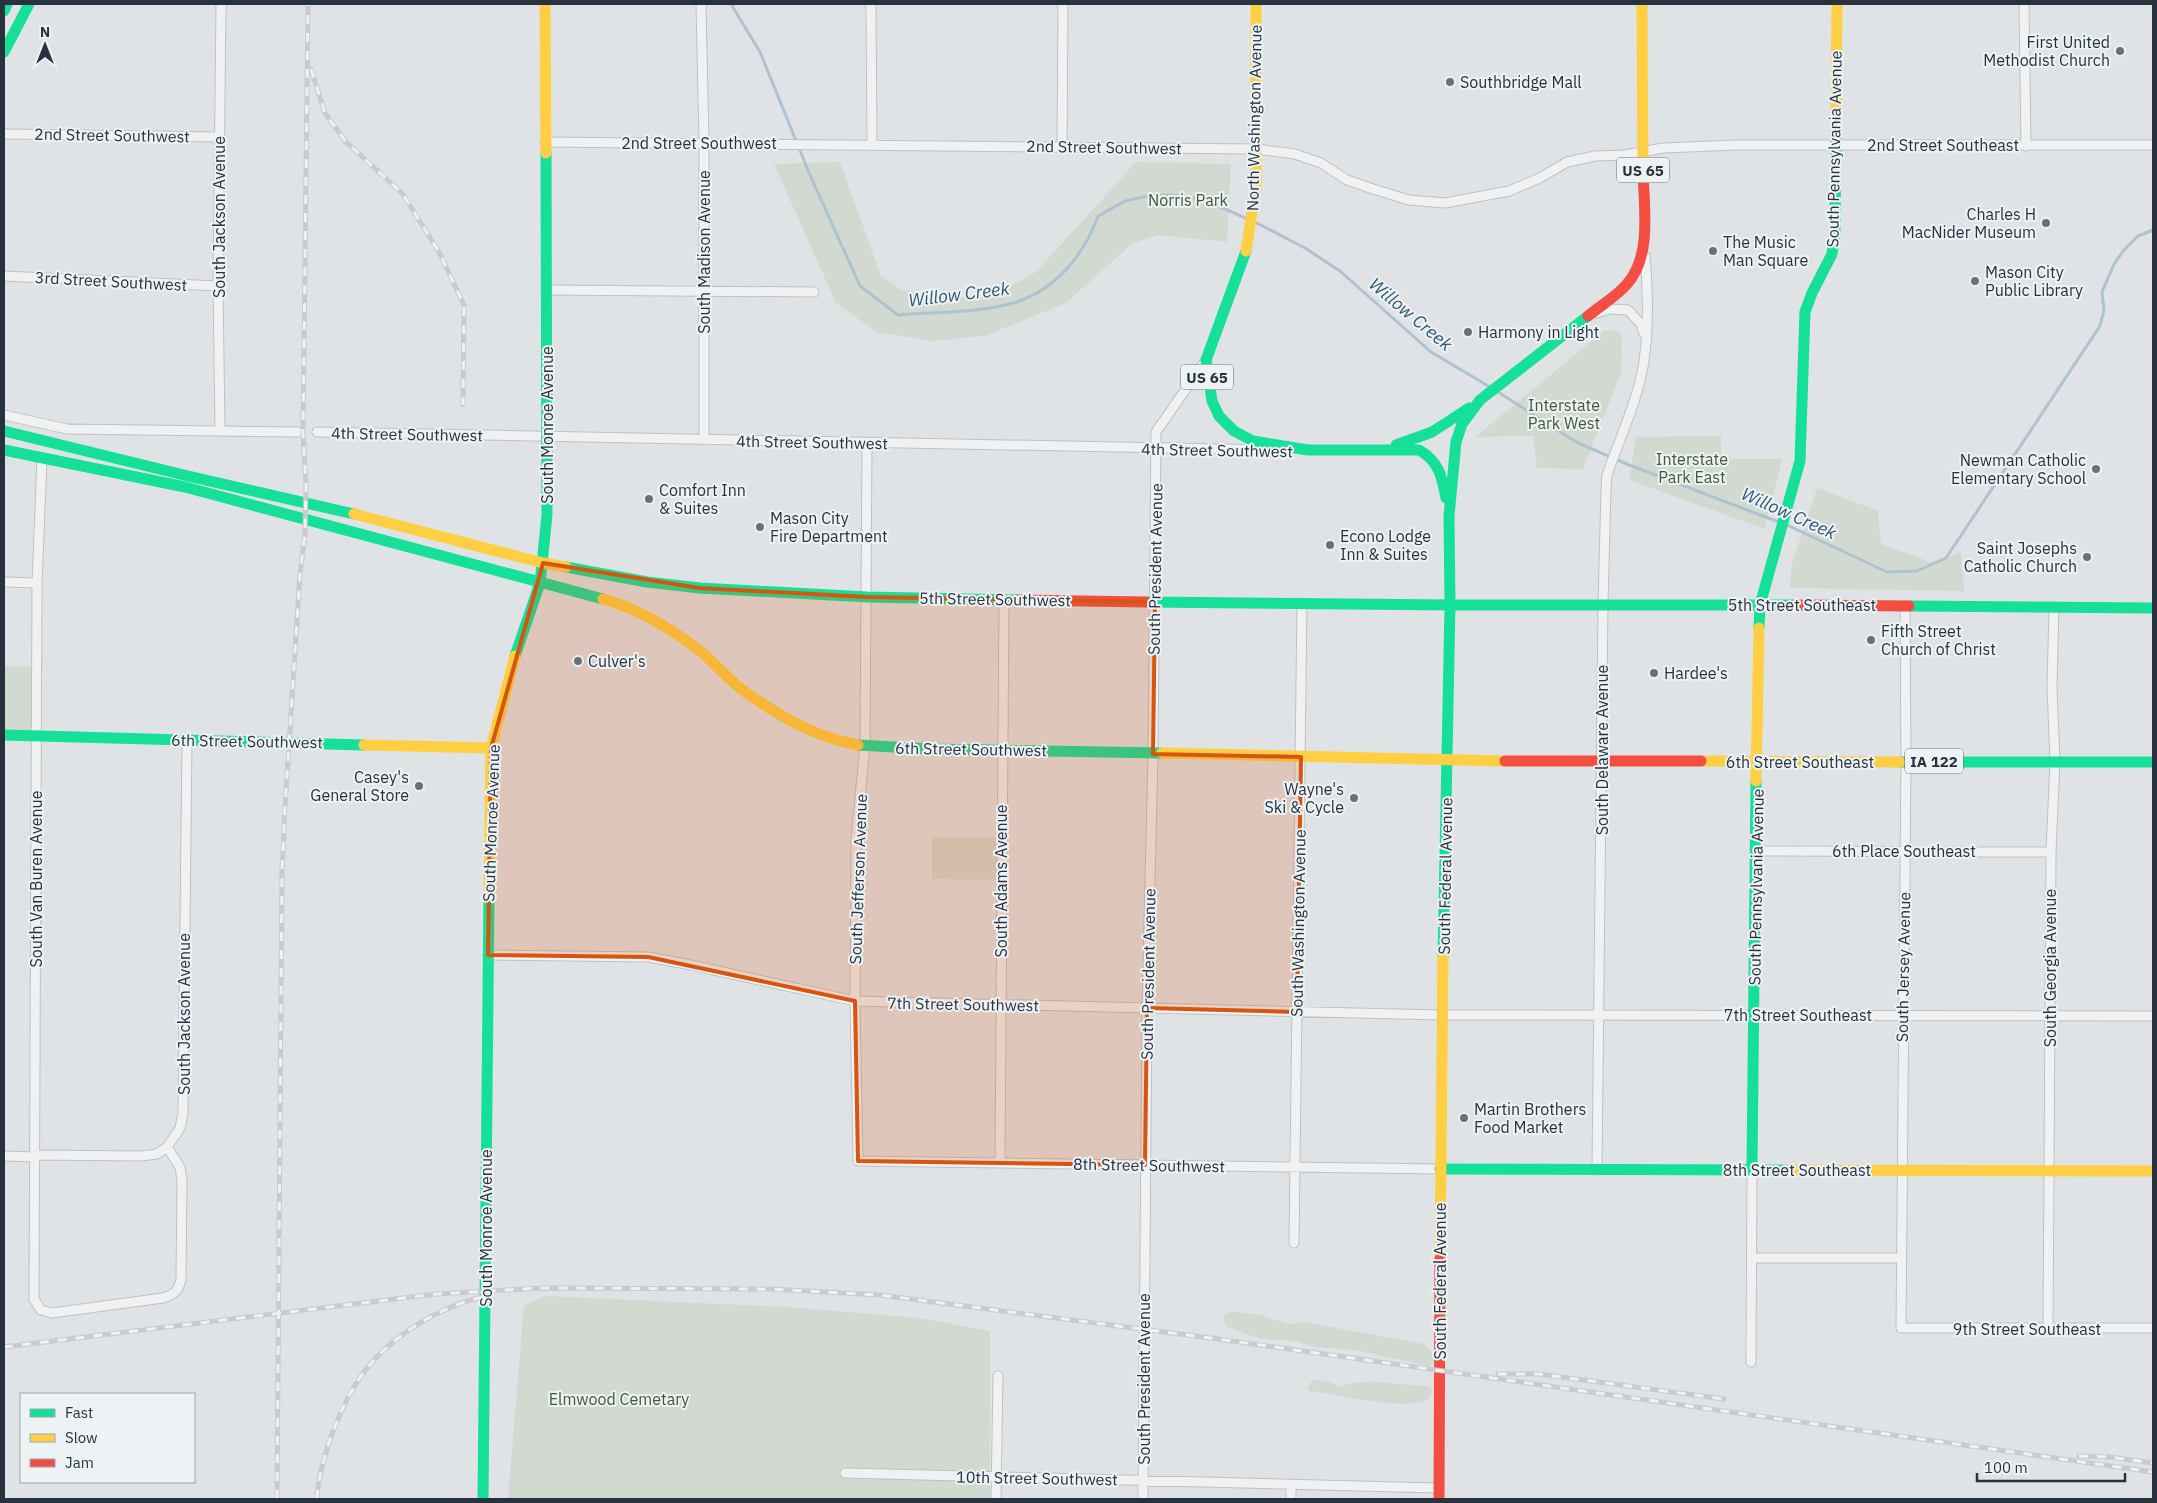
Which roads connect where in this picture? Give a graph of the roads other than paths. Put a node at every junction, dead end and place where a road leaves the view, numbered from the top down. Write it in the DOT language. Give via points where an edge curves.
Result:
graph roads {
  1 [pos="7,4"];
  2 [pos="29,4"];
  3 [pos="221,4"];
  4 [pos="545,4"];
  5 [pos="701,4"];
  6 [pos="871,4"];
  7 [pos="1063,4"];
  8 [pos="1256,4"];
  9 [pos="1642,4"];
  10 [pos="1837,4"];
  11 [pos="2024,4"];
  12 [pos="4,11"];
  13 [pos="4,52"];
  14 [pos="4,134"];
  15 [pos="220,136"];
  16 [pos="545,142"];
  17 [pos="704,143"];
  18 [pos="872,145"];
  19 [pos="1836,145"];
  20 [pos="2153,145"];
  21 [pos="1062,146"];
  22 [pos="2026,146"];
  23 [pos="1256,149"];
  24 [pos="1643,152"];
  25 [pos="1644,252"];
  26 [pos="4,276"];
  27 [pos="218,286"];
  28 [pos="546,290"];
  29 [pos="704,292"];
  30 [pos="814,292"];
  31 [pos="1591,314"];
  32 [pos="1645,337"];
  33 [pos="1206,360"];
  34 [pos="1480,400"];
  35 [pos="4,415"];
  36 [pos="220,430"];
  37 [pos="4,432"];
  38 [pos="298,432"];
  39 [pos="317,432"];
  40 [pos="547,436"];
  41 [pos="704,440"];
  42 [pos="866,443"];
  43 [pos="1156,449"];
  44 [pos="4,450"];
  45 [pos="1308,450"];
  46 [pos="1379,450"];
  47 [pos="42,459"];
  48 [pos="1449,516"];
  49 [pos="543,563"];
  50 [pos="4,582"];
  51 [pos="540,582"];
  52 [pos="37,583"];
  53 [pos="867,597"];
  54 [pos="1004,600"];
  55 [pos="1155,602"];
  56 [pos="1302,603"];
  57 [pos="1603,604"];
  58 [pos="1450,605"];
  59 [pos="1760,605"];
  60 [pos="1905,606"];
  61 [pos="2054,607"];
  62 [pos="2153,608"];
  63 [pos="4,736"];
  64 [pos="37,736"];
  65 [pos="188,740"];
  66 [pos="865,746"];
  67 [pos="491,748"];
  68 [pos="1002,750"];
  69 [pos="1153,754"];
  70 [pos="1301,757"];
  71 [pos="1447,761"];
  72 [pos="1602,761"];
  73 [pos="1906,761"];
  74 [pos="2055,761"];
  75 [pos="1758,762"];
  76 [pos="2153,762"];
  77 [pos="1757,851"];
  78 [pos="1905,852"];
  79 [pos="2051,852"];
  80 [pos="488,955"];
  81 [pos="855,1001"];
  82 [pos="1001,1005"];
  83 [pos="1147,1008"];
  84 [pos="1297,1012"];
  85 [pos="1442,1015"];
  86 [pos="1600,1015"];
  87 [pos="1754,1015"];
  88 [pos="1903,1016"];
  89 [pos="2050,1016"];
  90 [pos="2153,1016"];
  91 [pos="167,1147"];
  92 [pos="4,1156"];
  93 [pos="35,1156"];
  94 [pos="858,1161"];
  95 [pos="1000,1163"];
  96 [pos="1145,1165"];
  97 [pos="1295,1167"];
  98 [pos="1440,1169"];
  99 [pos="1597,1170"];
  100 [pos="1752,1170"];
  101 [pos="1902,1171"];
  102 [pos="2049,1171"];
  103 [pos="2153,1172"];
  104 [pos="1294,1243"];
  105 [pos="1753,1258"];
  106 [pos="1901,1258"];
  107 [pos="1901,1328"];
  108 [pos="2153,1328"];
  109 [pos="2048,1329"];
  110 [pos="1751,1362"];
  111 [pos="998,1376"];
  112 [pos="845,1473"];
  113 [pos="996,1477"];
  114 [pos="1143,1480"];
  115 [pos="1291,1484"];
  116 [pos="1438,1494"];
  117 [pos="484,1499"];
  118 [pos="996,1499"];
  119 [pos="1143,1499"];
  120 [pos="1290,1499"];
  1 -- 12 [label="main road"];
  2 -- 13 [label="main road"];
  3 -- 15 [label="street, South Jackson Avenue"];
  4 -- 16 [label="main road, South Monroe Avenue"];
  5 -- 17 [label="street, South Madison Avenue"];
  6 -- 18 [label="street"];
  7 -- 21 [label="street"];
  8 -- 23 [label="main road, North Washington Avenue / US 65"];
  9 -- 24 [label="main road, South Delaware Avenue / US 65"];
  10 -- 19 [label="main road, South Pennsylvania Avenue"];
  11 -- 22 [label="street"];
  14 -- 15 [label="street, 2nd Street Southwest"];
  15 -- 27 [label="street, South Jackson Avenue"];
  16 -- 17 [label="street, 2nd Street Southwest"];
  16 -- 28 [label="main road, South Monroe Avenue"];
  17 -- 18 [label="street, 2nd Street Southwest"];
  17 -- 29 [label="street, South Madison Avenue"];
  18 -- 21 [label="street, 2nd Street Southwest"];
  19 -- 22 [label="street, 2nd Street Southeast"];
  19 -- 24 [label="street, 2nd Street Southeast" via="1663,148"];
  19 -- 59 [label="main road, South Pennsylvania Avenue" via="1832,254 1805,312 1800,461"];
  20 -- 22 [label="street, 2nd Street Southeast"];
  21 -- 23 [label="street, 2nd Street Southwest"];
  23 -- 24 [label="street, 2nd Street Southwest" via="1295,154 1321,162 1347,180 1373,190 1409,200 1445,203 1509,191 1566,162"];
  23 -- 33 [label="main road, North Washington Avenue / US 65" via="1256,186 1248,245"];
  24 -- 25 [label="main road, South Delaware Avenue / US 65"];
  25 -- 31 [label="main road, South Delaware Avenue / US 65" via="1638,270 1627,285"];
  25 -- 32 [label="street, South Delaware Avenue" via="1648,298"];
  26 -- 27 [label="street, 3rd Street Southwest"];
  27 -- 36 [label="street, South Jackson Avenue"];
  28 -- 29 [label="street"];
  28 -- 40 [label="main road, South Monroe Avenue"];
  29 -- 30 [label="street"];
  29 -- 41 [label="street, South Madison Avenue"];
  31 -- 32 [label="street" via="1609,309 1628,310 1641,324"];
  31 -- 34 [label="main road, South Federal Avenue / US 65"];
  32 -- 57 [label="street, South Delaware Avenue" via="1638,384 1607,475"];
  33 -- 43 [label="street" via="1156,432"];
  33 -- 45 [label="main road, North Washington Avenue / US 65" via="1212,401 1219,416 1234,431 1253,442"];
  34 -- 46 [label="main road" via="1432,432"];
  34 -- 48 [label="main road, South Federal Avenue / US 65" via="1462,424 1456,442"];
  35 -- 36 [label="street" via="67,429"];
  36 -- 38 [label="street"];
  37 -- 49 [label="main road" via="318,504"];
  39 -- 40 [label="street, 4th Street Southwest"];
  40 -- 41 [label="street, 4th Street Southwest"];
  40 -- 49 [label="main road, South Monroe Avenue"];
  41 -- 42 [label="street, 4th Street Southwest"];
  42 -- 43 [label="street, 4th Street Southwest"];
  42 -- 53 [label="street, South Jefferson Avenue"];
  43 -- 45 [label="street, 4th Street Southwest"];
  43 -- 55 [label="street, South President Avenue"];
  44 -- 47 [label="main road"];
  45 -- 46 [label="main road, North Washington Avenue / US 65"];
  46 -- 48 [label="main road, North Washington Avenue / US 65" via="1410,449 1427,454 1440,469"];
  47 -- 51 [label="main road" via="185,487"];
  47 -- 52 [label="street, South Van Buren Avenue"];
  48 -- 58 [label="main road, South Federal Avenue / US 65"];
  49 -- 51 [label="main road, South Monroe Avenue"];
  49 -- 53 [label="main road, 5th Street Southwest" via="700,588"];
  50 -- 52 [label="street"];
  51 -- 66 [label="main road, 6th Street Southwest" via="620,604 653,618 774,712 833,740"];
  51 -- 67 [label="main road, South Monroe Avenue" via="512,666"];
  52 -- 64 [label="street, South Van Buren Avenue"];
  53 -- 54 [label="main road, 5th Street Southwest"];
  53 -- 66 [label="street, South Jefferson Avenue"];
  54 -- 55 [label="main road, 5th Street Southwest"];
  54 -- 68 [label="street, South Adams Avenue"];
  55 -- 56 [label="main road, 5th Street Southwest"];
  55 -- 69 [label="street, South President Avenue"];
  56 -- 58 [label="main road, 5th Street Southwest"];
  56 -- 70 [label="street, South Washington Avenue"];
  57 -- 58 [label="main road, 5th Street Southeast"];
  57 -- 59 [label="main road, 5th Street Southeast"];
  57 -- 72 [label="street, South Delaware Avenue"];
  58 -- 71 [label="main road, South Federal Avenue"];
  59 -- 60 [label="main road, 5th Street Southeast"];
  59 -- 75 [label="main road, South Pennsylvania Avenue"];
  60 -- 61 [label="main road, 5th Street Southeast"];
  60 -- 73 [label="street, South Jersey Avenue"];
  61 -- 62 [label="main road, 5th Street Southeast"];
  61 -- 74 [label="street, South Georgia Avenue" via="2052,687"];
  63 -- 64 [label="main road, 6th Street Southwest"];
  64 -- 65 [label="main road, 6th Street Southwest"];
  64 -- 93 [label="street, South Van Buren Avenue"];
  65 -- 67 [label="main road, 6th Street Southwest"];
  65 -- 91 [label="street, South Jackson Avenue" via="183,1113 180,1128"];
  66 -- 68 [label="main road, 6th Street Southwest"];
  66 -- 81 [label="street, South Jefferson Avenue" via="856,838"];
  67 -- 80 [label="main road, South Monroe Avenue"];
  68 -- 69 [label="main road, 6th Street Southwest"];
  68 -- 82 [label="street, South Adams Avenue"];
  69 -- 70 [label="main road, 6th Street Southwest"];
  69 -- 83 [label="street, South President Avenue"];
  70 -- 71 [label="main road, 6th Street Southwest"];
  70 -- 84 [label="street, South Washington Avenue"];
  71 -- 72 [label="main road, 6th Street Southeast / IA 122"];
  71 -- 85 [label="main road, South Federal Avenue"];
  72 -- 75 [label="main road, 6th Street Southeast / IA 122"];
  72 -- 86 [label="street, South Delaware Avenue"];
  73 -- 74 [label="main road, 6th Street Southeast / IA 122"];
  73 -- 75 [label="main road, 6th Street Southeast / IA 122"];
  73 -- 78 [label="street, South Jersey Avenue"];
  74 -- 76 [label="main road, 6th Street Southeast / IA 122"];
  74 -- 79 [label="street, South Georgia Avenue"];
  75 -- 77 [label="main road, South Pennsylvania Avenue"];
  77 -- 78 [label="street, 6th Place Southeast"];
  77 -- 87 [label="main road, South Pennsylvania Avenue"];
  78 -- 79 [label="street, 6th Place Southeast"];
  78 -- 88 [label="street, South Jersey Avenue"];
  79 -- 89 [label="street, South Georgia Avenue"];
  80 -- 81 [label="street, 7th Street Southwest" via="648,958"];
  80 -- 117 [label="main road, South Monroe Avenue"];
  81 -- 82 [label="street, 7th Street Southwest"];
  81 -- 94 [label="street, South Jefferson Avenue"];
  82 -- 83 [label="street, 7th Street Southwest"];
  82 -- 95 [label="street, South Adams Avenue"];
  83 -- 84 [label="street, 7th Street Southwest"];
  83 -- 96 [label="street, South President Avenue"];
  84 -- 85 [label="street, 7th Street Southwest"];
  84 -- 97 [label="street, South Washington Avenue"];
  85 -- 86 [label="street, 7th Street Southeast"];
  85 -- 98 [label="main road, South Federal Avenue"];
  86 -- 87 [label="street, 7th Street Southeast"];
  86 -- 99 [label="street, South Delaware Avenue"];
  87 -- 88 [label="street, 7th Street Southeast"];
  87 -- 100 [label="main road, South Pennsylvania Avenue"];
  88 -- 89 [label="street, 7th Street Southeast"];
  88 -- 101 [label="street, South Jersey Avenue"];
  89 -- 90 [label="street, 7th Street Southeast"];
  89 -- 102 [label="street, South Georgia Avenue"];
  91 -- 93 [label="street" via="156,1154 141,1156"];
  91 -- 93 [label="street, South Van Buren Avenue" via="180,1167 182,1180 181,1280 178,1290 174,1295 163,1298 52,1313 41,1310 34,1299"];
  92 -- 93 [label="street"];
  94 -- 95 [label="street, 8th Street Southwest"];
  95 -- 96 [label="street, 8th Street Southwest"];
  96 -- 97 [label="street, 8th Street Southwest"];
  96 -- 114 [label="street, South President Avenue"];
  97 -- 98 [label="street, 8th Street Southwest"];
  97 -- 104 [label="street, South Washington Avenue"];
  98 -- 99 [label="main road, 8th Street Southeast"];
  98 -- 116 [label="main road, South Federal Avenue"];
  99 -- 100 [label="main road, 8th Street Southeast"];
  100 -- 101 [label="main road, 8th Street Southeast"];
  100 -- 105 [label="street, South Pennsylvania Avenue"];
  101 -- 102 [label="main road, 8th Street Southeast"];
  101 -- 106 [label="street, South Jersey Avenue"];
  102 -- 103 [label="main road, 8th Street Southeast"];
  102 -- 109 [label="street, South Georgia Avenue"];
  105 -- 106 [label="street"];
  105 -- 110 [label="street, South Pennsylvania Avenue"];
  106 -- 107 [label="street, South Jersey Avenue"];
  107 -- 109 [label="street, 9th Street Southeast"];
  108 -- 109 [label="street, 9th Street Southeast"];
  111 -- 113 [label="street"];
  112 -- 113 [label="street, 10th Street Southwest"];
  113 -- 114 [label="street, 10th Street Southwest"];
  113 -- 118 [label="street"];
  114 -- 115 [label="street, 10th Street Southwest"];
  114 -- 119 [label="street, South President Avenue"];
  115 -- 116 [label="street, 10th Street Southwest"];
  115 -- 120 [label="street"];
}
